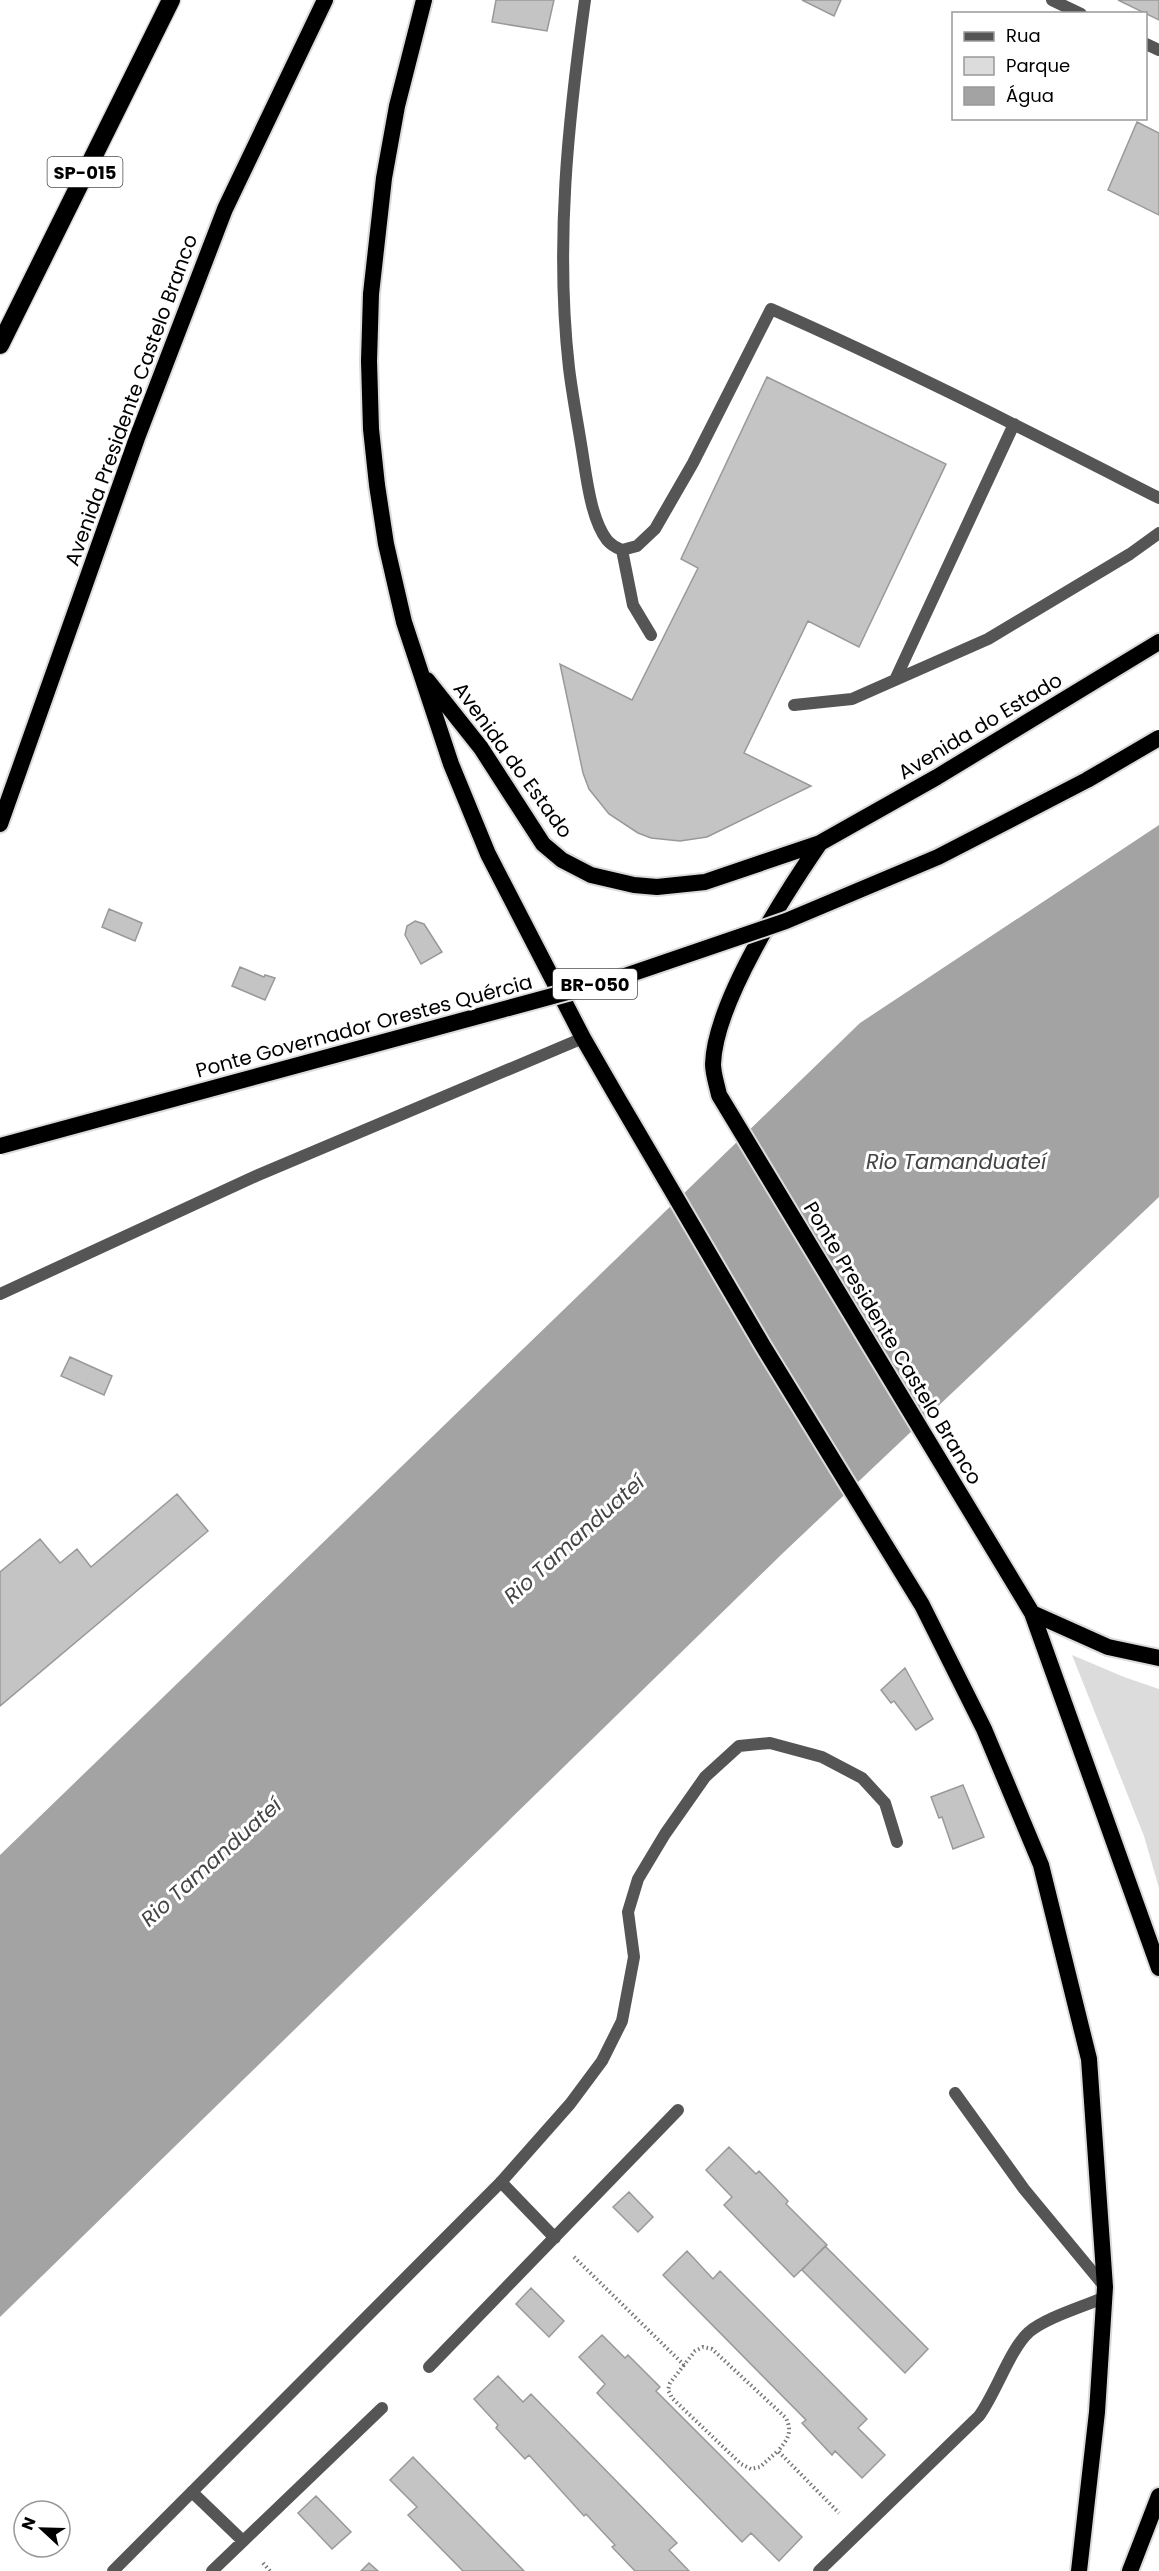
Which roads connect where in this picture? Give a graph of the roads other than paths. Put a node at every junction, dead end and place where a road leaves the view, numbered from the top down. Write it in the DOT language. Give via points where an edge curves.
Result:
graph roads {
  1 [pos="171,0"];
  2 [pos="325,0"];
  3 [pos="424,0"];
  4 [pos="585,0"];
  5 [pos="1052,0"];
  6 [pos="1077,12"];
  7 [pos="0,345"];
  8 [pos="1014,424"];
  9 [pos="1159,498"];
  10 [pos="1159,533"];
  11 [pos="622,550"];
  12 [pos="651,635"];
  13 [pos="1159,642"];
  14 [pos="419,670"];
  15 [pos="895,680"];
  16 [pos="794,705"];
  17 [pos="1159,738"];
  18 [pos="0,824"];
  19 [pos="820,843"];
  20 [pos="583,1038"];
  21 [pos="719,1095"];
  22 [pos="0,1146"];
  23 [pos="0,1294"];
  24 [pos="1032,1613"];
  25 [pos="1159,1658"];
  26 [pos="897,1842"];
  27 [pos="1159,1968"];
  28 [pos="955,2093"];
  29 [pos="678,2110"];
  30 [pos="501,2182"];
  31 [pos="555,2238"];
  32 [pos="1105,2292"];
  33 [pos="429,2367"];
  34 [pos="382,2408"];
  35 [pos="192,2492"];
  36 [pos="1159,2496"];
  37 [pos="243,2541"];
  38 [pos="112,2571"];
  39 [pos="212,2571"];
  40 [pos="819,2571"];
  41 [pos="1079,2571"];
  42 [pos="1130,2571"];
  1 -- 7 [label="highway, SP-015"];
  2 -- 18 [label="highway, Avenida Presidente Castelo Branco" via="225,209 137,438"];
  3 -- 14 [label="highway" via="397,106 384,178 371,294 369,361 376,485 404,622"];
  4 -- 11 [label="street" via="570,105 564,196 569,368 588,483 600,528 609,543"];
  5 -- 6 [label="street"];
  8 -- 9 [label="street"];
  8 -- 11 [label="street" via="771,309 655,529 638,546"];
  8 -- 15 [label="street"];
  10 -- 15 [label="street" via="988,639"];
  11 -- 12 [label="street" via="633,604"];
  13 -- 19 [label="highway, Avenida do Estado"];
  14 -- 19 [label="highway, Avenida do Estado" via="481,748 543,844 562,860 591,875 657,887 705,882"];
  14 -- 20 [label="highway" via="451,764 489,854"];
  15 -- 16 [label="street" via="852,699"];
  17 -- 22 [label="highway, Ponte Governador Orestes Quércia / BR-050, bridge" via="938,857 786,921 608,981"];
  19 -- 21 [label="highway, Avenida do Estado" via="773,916 729,1006 717,1037 713,1065"];
  20 -- 23 [label="street" via="256,1176"];
  20 -- 32 [label="highway" via="763,1346 922,1605 984,1729 1041,1865 1089,2059"];
  21 -- 24 [label="highway, Ponte Presidente Castelo Branco"];
  24 -- 25 [label="highway" via="1108,1647"];
  24 -- 27 [label="highway"];
  26 -- 30 [label="street" via="885,1803 862,1778 822,1757 770,1743 739,1746 705,1777 638,1879 628,1912 634,1957 622,2021 602,2061"];
  28 -- 32 [label="street"];
  29 -- 31 [label="street"];
  30 -- 31 [label="street"];
  30 -- 35 [label="street"];
  31 -- 33 [label="street"];
  32 -- 40 [label="street" via="1028,2333 980,2416"];
  32 -- 41 [label="highway" via="1096,2423"];
  34 -- 37 [label="street"];
  35 -- 37 [label="street"];
  35 -- 38 [label="street"];
  36 -- 42 [label="highway"];
  37 -- 39 [label="street"];
}
